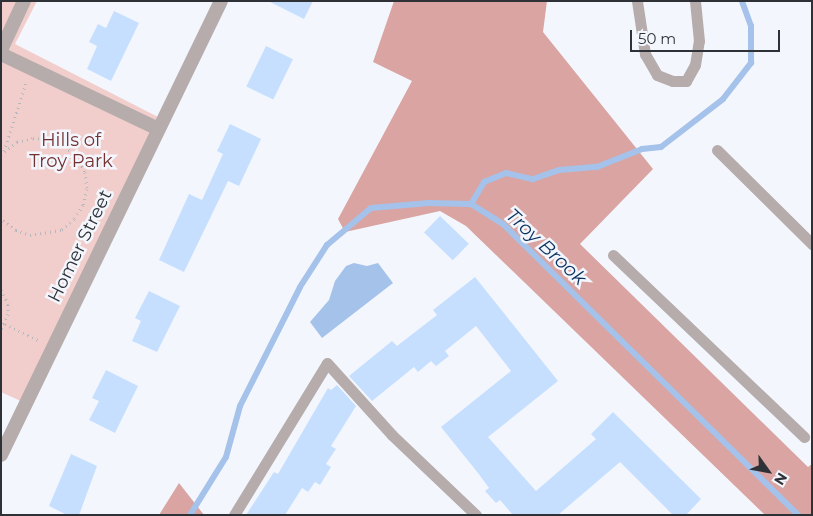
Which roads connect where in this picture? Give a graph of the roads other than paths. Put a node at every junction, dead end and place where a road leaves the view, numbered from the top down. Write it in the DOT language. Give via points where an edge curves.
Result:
graph roads {
  1 [pos="24,1"];
  2 [pos="221,1"];
  3 [pos="637,1"];
  4 [pos="695,1"];
  5 [pos="1,52"];
  6 [pos="158,129"];
  7 [pos="717,150"];
  8 [pos="812,244"];
  9 [pos="613,255"];
  10 [pos="804,437"];
  11 [pos="1,455"];
  12 [pos="234,515"];
  13 [pos="476,515"];
  1 -- 5 [label="street"];
  2 -- 6 [label="street, Homer Street"];
  3 -- 4 [label="lane" via="645,54 657,75 672,81 686,81 695,66 699,41"];
  5 -- 6 [label="street"];
  6 -- 11 [label="street, Homer Street"];
  7 -- 8 [label="lane"];
  9 -- 10 [label="lane"];
  12 -- 13 [label="lane" via="327,363 392,435"];
}
